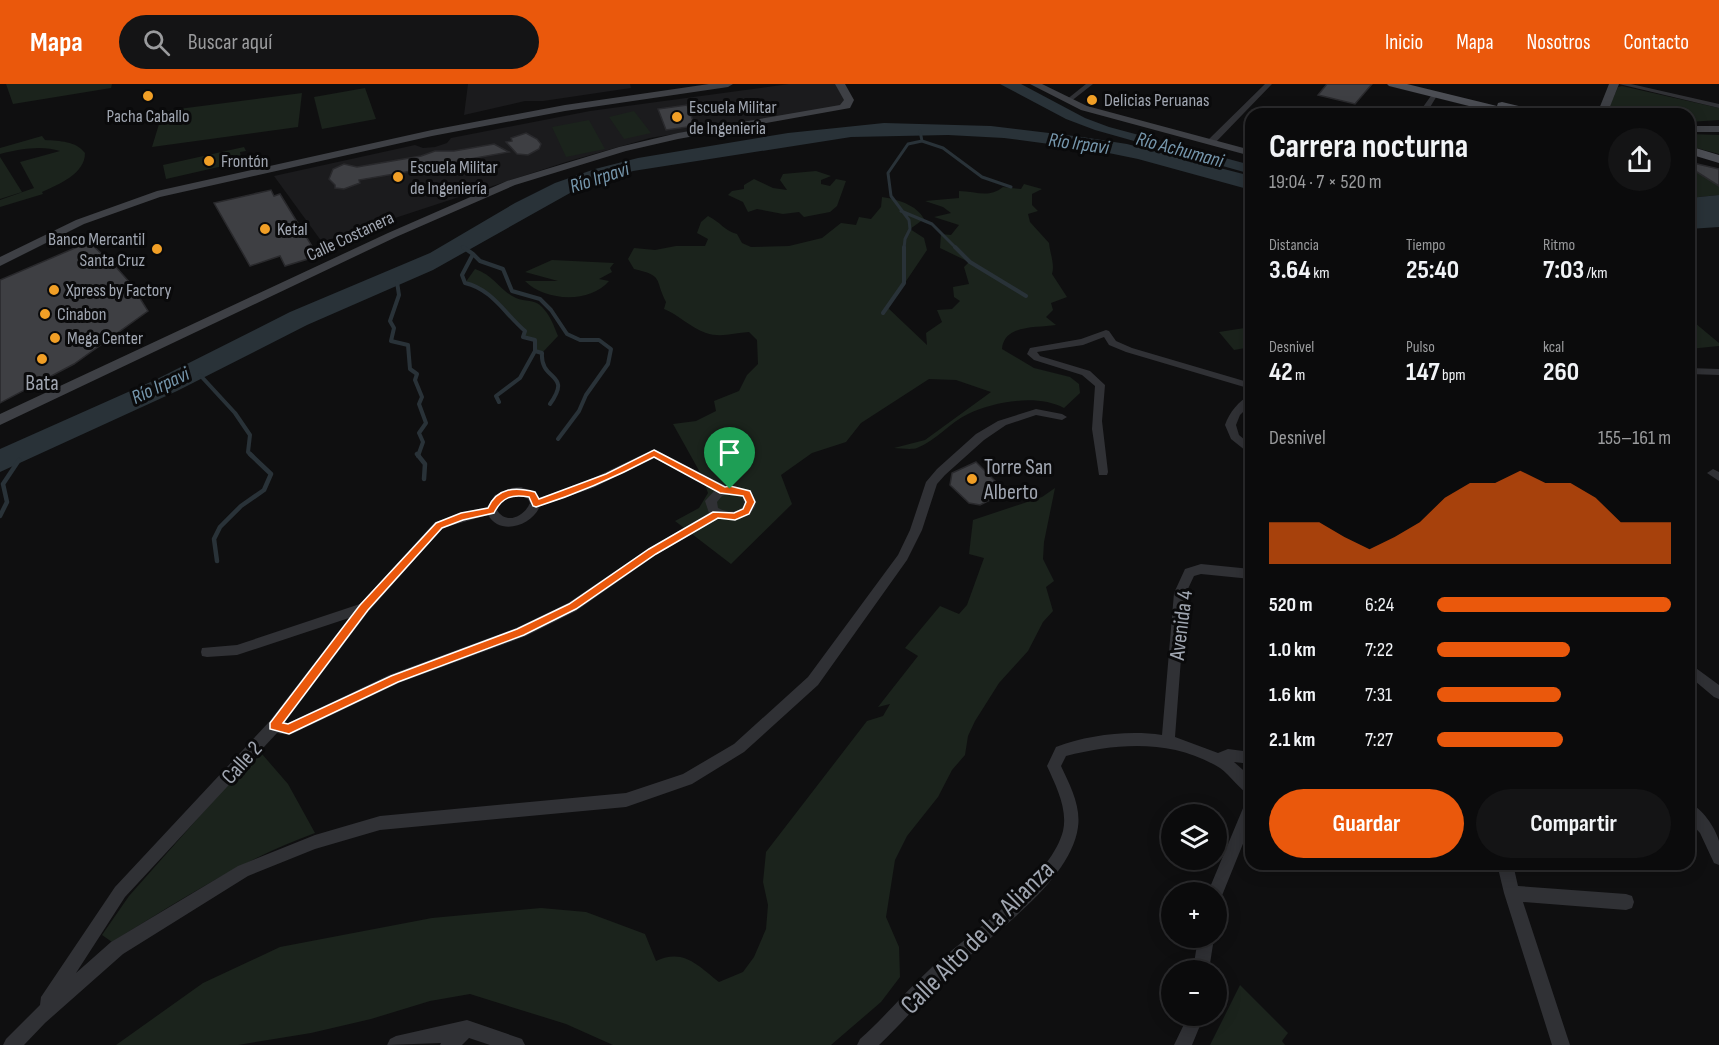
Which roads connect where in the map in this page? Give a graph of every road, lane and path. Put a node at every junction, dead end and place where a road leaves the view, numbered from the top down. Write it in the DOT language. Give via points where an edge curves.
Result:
graph roads {
  1 [pos="691,84"];
  2 [pos="728,84"];
  3 [pos="840,84"];
  4 [pos="1035,84"];
  5 [pos="1090,84"];
  6 [pos="1269,84"];
  7 [pos="1393,84"];
  8 [pos="1419,84"];
  9 [pos="1614,84"];
  10 [pos="1622,84"];
  11 [pos="1438,90"];
  12 [pos="636,94"];
  13 [pos="1068,101"];
  14 [pos="1719,106"];
  15 [pos="1426,108"];
  16 [pos="1496,108"];
  17 [pos="1514,108"];
  18 [pos="1604,108"];
  19 [pos="1719,123"];
  20 [pos="1695,124"];
  21 [pos="1695,129"];
  22 [pos="1719,129"];
  23 [pos="1211,142"];
  24 [pos="1245,151"];
  25 [pos="1695,152"];
  26 [pos="1695,158"];
  27 [pos="1719,160"];
  28 [pos="263,166"];
  29 [pos="0,254"];
  30 [pos="0,262"];
  31 [pos="1695,371"];
  32 [pos="1719,372"];
  33 [pos="1245,384"];
  34 [pos="1245,403"];
  35 [pos="1062,417"];
  36 [pos="0,420"];
  37 [pos="1245,446"];
  38 [pos="1103,472"];
  39 [pos="724,490"];
  40 [pos="536,503"];
  41 [pos="491,510"];
  42 [pos="717,514"];
  43 [pos="1245,573"];
  44 [pos="364,608"];
  45 [pos="207,652"];
  46 [pos="1695,673"];
  47 [pos="1719,693"];
  48 [pos="274,726"];
  49 [pos="1168,742"];
  50 [pos="1245,757"];
  51 [pos="1218,759"];
  52 [pos="1245,782"];
  53 [pos="1695,817"];
  54 [pos="1245,821"];
  55 [pos="1719,858"];
  56 [pos="1506,870"];
  57 [pos="1220,882"];
  58 [pos="1512,893"];
  59 [pos="1626,902"];
  60 [pos="39,1017"];
  61 [pos="1192,1026"];
  62 [pos="467,1029"];
  63 [pos="12,1045"];
  64 [pos="396,1045"];
  65 [pos="449,1045"];
  66 [pos="516,1045"];
  67 [pos="866,1045"];
  68 [pos="1183,1045"];
  69 [pos="1561,1045"];
  1 -- 12 [label="main road"];
  2 -- 12 [label="main road"];
  3 -- 36 [label="main road, Calle Costanera" via="849,100 842,108 656,141 511,183"];
  4 -- 13 [label="main road"];
  5 -- 13 [label="street"];
  6 -- 23 [label="street"];
  7 -- 11 [label="main road"];
  8 -- 11 [label="main road"];
  9 -- 18 [label="main road"];
  10 -- 14 [label="street"];
  11 -- 15 [label="street"];
  11 -- 16 [label="main road"];
  11 -- 17 [label="main road"];
  12 -- 28 [label="main road" via="521,113"];
  13 -- 23 [label="main road" via="1098,113"];
  19 -- 20 [label="main road"];
  21 -- 22 [label="main road"];
  23 -- 24 [label="main road"];
  25 -- 27 [label="main road"];
  26 -- 27 [label="main road"];
  28 -- 29 [label="main road" via="108,203"];
  28 -- 30 [label="main road" via="131,202 80,222"];
  31 -- 32 [label="street"];
  33 -- 38 [label="street" via="1129,350 1112,343 1106,333 1083,342 1033,350 1037,358 1086,373 1100,385 1098,446"];
  34 -- 37 [label="street" via="1229,424 1230,432"];
  35 -- 60 [label="street" via="1036,411 1002,423 941,472 932,482 903,557 813,681 739,748 687,779 626,800 380,823 315,842 243,871 128,941"];
  39 -- 40 [label="street" via="654,453 589,485"];
  39 -- 42 [label="street" via="711,501"];
  39 -- 42 [label="street" via="742,491 751,502 746,511 735,517"];
  40 -- 41 [label="street" via="531,514 510,522 496,519"];
  40 -- 41 [label="street" via="532,495 514,491 495,500"];
  41 -- 44 [label="street, Calle 2" via="439,525"];
  42 -- 48 [label="street" via="652,552 572,607 521,632 394,679 289,729"];
  43 -- 49 [label="street, Avenida 4" via="1201,569 1189,572 1179,602"];
  44 -- 45 [label="street" via="237,650"];
  44 -- 48 [label="street, Calle 2"];
  46 -- 47 [label="street"];
  48 -- 60 [label="street, Calle 2" via="120,892"];
  49 -- 51 [label="street"];
  49 -- 67 [label="street, Calle Alto de La Alianza" via="1090,743 1061,751 1054,766 1070,801 1070,834 1051,869"];
  50 -- 51 [label="street" via="1228,755"];
  51 -- 52 [label="street"];
  53 -- 55 [label="street"];
  54 -- 57 [label="street"];
  56 -- 58 [label="street"];
  58 -- 59 [label="street"];
  58 -- 69 [label="street"];
  60 -- 63 [label="street"];
  61 -- 68 [label="street"];
  62 -- 64 [label="street"];
  62 -- 65 [label="street"];
  62 -- 66 [label="street"];
}
